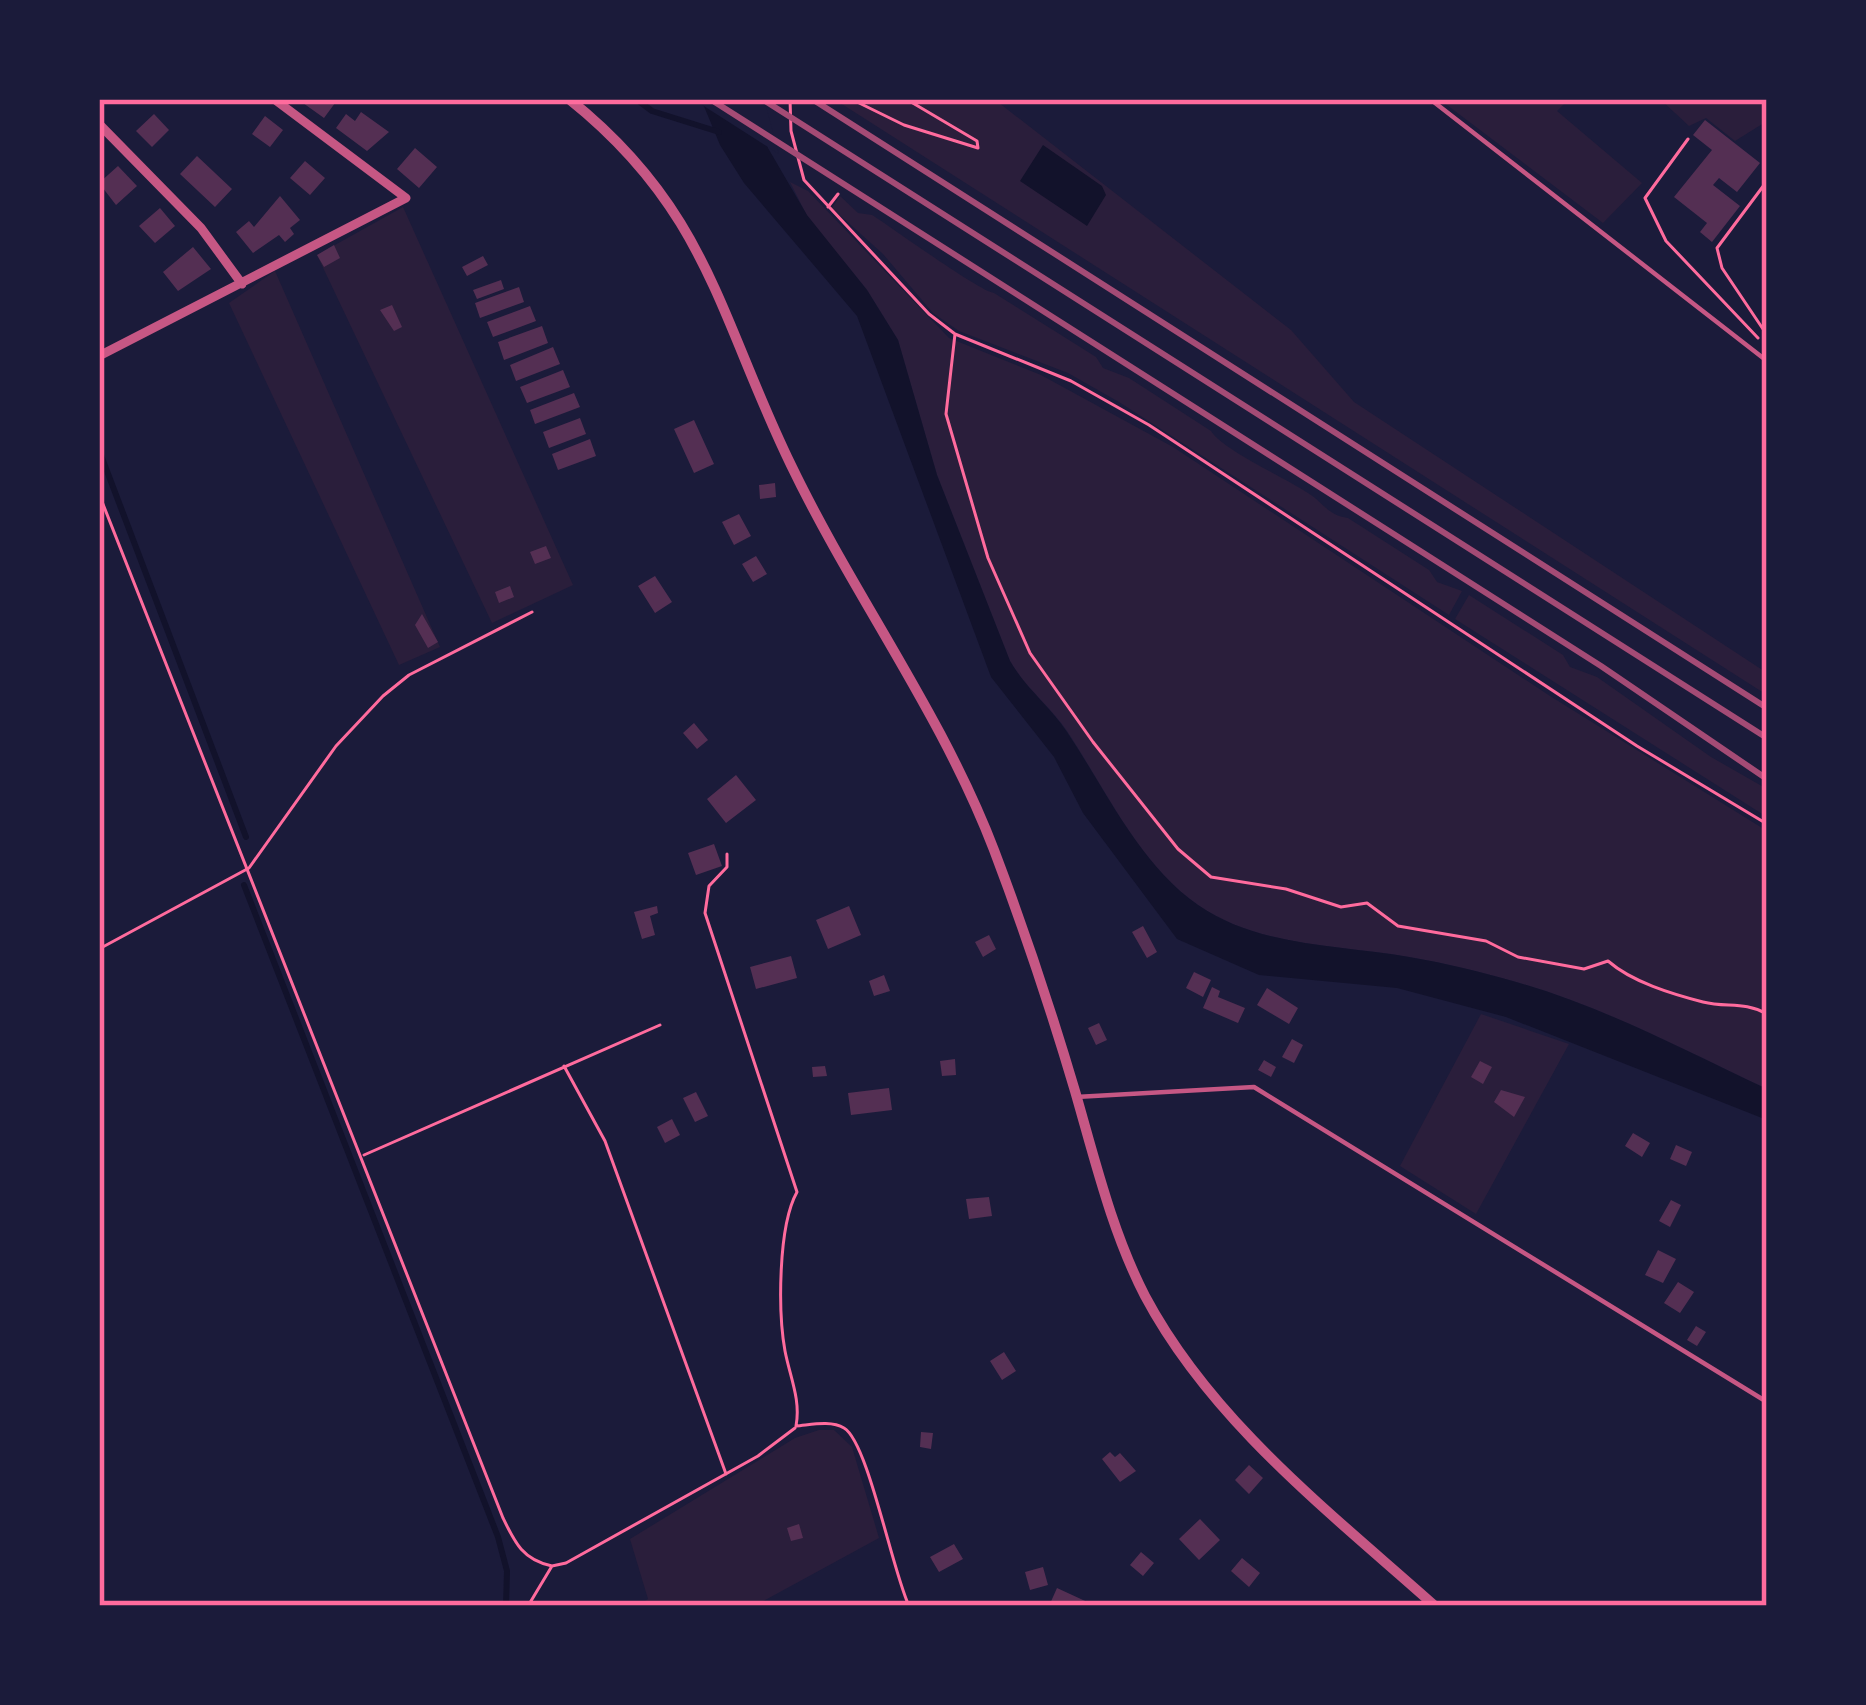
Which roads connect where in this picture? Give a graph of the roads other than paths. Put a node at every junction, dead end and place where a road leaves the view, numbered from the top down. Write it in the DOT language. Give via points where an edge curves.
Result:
graph roads {
  1 [pos="274,99"];
  2 [pos="569,99"];
  3 [pos="1430,99"];
  4 [pos="99,124"];
  5 [pos="242,284"];
  6 [pos="99,356"];
  7 [pos="1767,361"];
  8 [pos="1076,1096"];
  9 [pos="1767,1402"];
  10 [pos="1435,1606"];
  1 -- 5 [label="street" via="406,198"];
  2 -- 8 [label="street" via="635,157 711,271 791,466 976,808"];
  3 -- 7 [label="lane"];
  4 -- 5 [label="street" via="201,228"];
  5 -- 6 [label="street"];
  8 -- 9 [label="lane" via="1254,1087"];
  8 -- 10 [label="street" via="1129,1261 1165,1330 1264,1450"];
}
